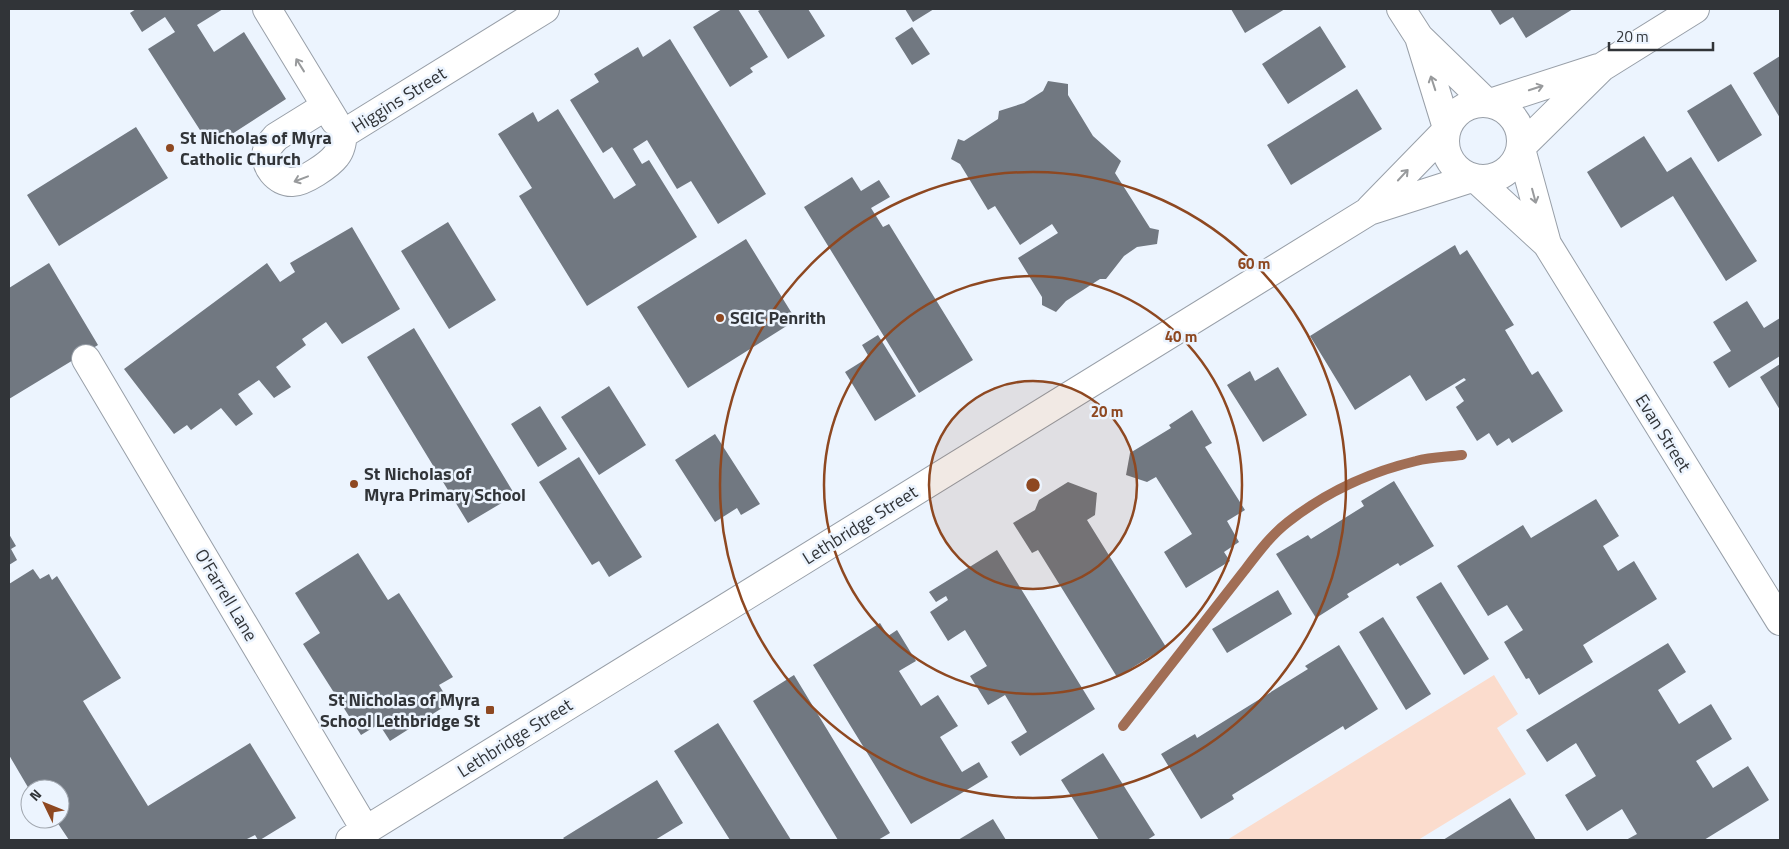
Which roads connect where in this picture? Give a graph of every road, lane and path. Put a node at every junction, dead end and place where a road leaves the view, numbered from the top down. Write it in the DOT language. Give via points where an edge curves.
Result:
graph roads {
  1 [pos="267,9"];
  2 [pos="545,9"];
  3 [pos="1401,9"];
  4 [pos="1696,9"];
  5 [pos="1419,37"];
  6 [pos="1602,67"];
  7 [pos="1489,103"];
  8 [pos="326,106"];
  9 [pos="1446,130"];
  10 [pos="343,134"];
  11 [pos="1521,148"];
  12 [pos="1474,178"];
  13 [pos="1369,211"];
  14 [pos="1546,244"];
  15 [pos="86,359"];
  16 [pos="1780,621"];
  17 [pos="358,835"];
  8 -- 1 [label="street, one-way"];
  2 -- 10 [label="street, Higgins Street"];
  3 -- 5 [label="street"];
  4 -- 6 [label="street"];
  5 -- 7 [label="street"];
  9 -- 5 [label="street, one-way"];
  7 -- 6 [label="street, one-way"];
  6 -- 11 [label="street"];
  7 -- 9 [label="street" via="1467,106 1452,119"];
  7 -- 11 [label="street" via="1501,106 1518,123 1522,135"];
  8 -- 10 [label="street"];
  10 -- 8 [label="street, Higgins Street, one-way" via="336,156 302,181 284,181 270,170 266,151 270,144"];
  9 -- 12 [label="street" via="1447,154 1462,172"];
  13 -- 9 [label="street, Lethbridge Street, one-way"];
  11 -- 12 [label="street" via="1509,169 1499,176"];
  11 -- 14 [label="street, Evan Street, one-way"];
  12 -- 13 [label="street, Lethbridge Street"];
  12 -- 14 [label="street, Evan Street"];
  13 -- 17 [label="street, Lethbridge Street"];
  14 -- 16 [label="street, Evan Street"];
  15 -- 17 [label="street, O'Farrell Lane"];
}
